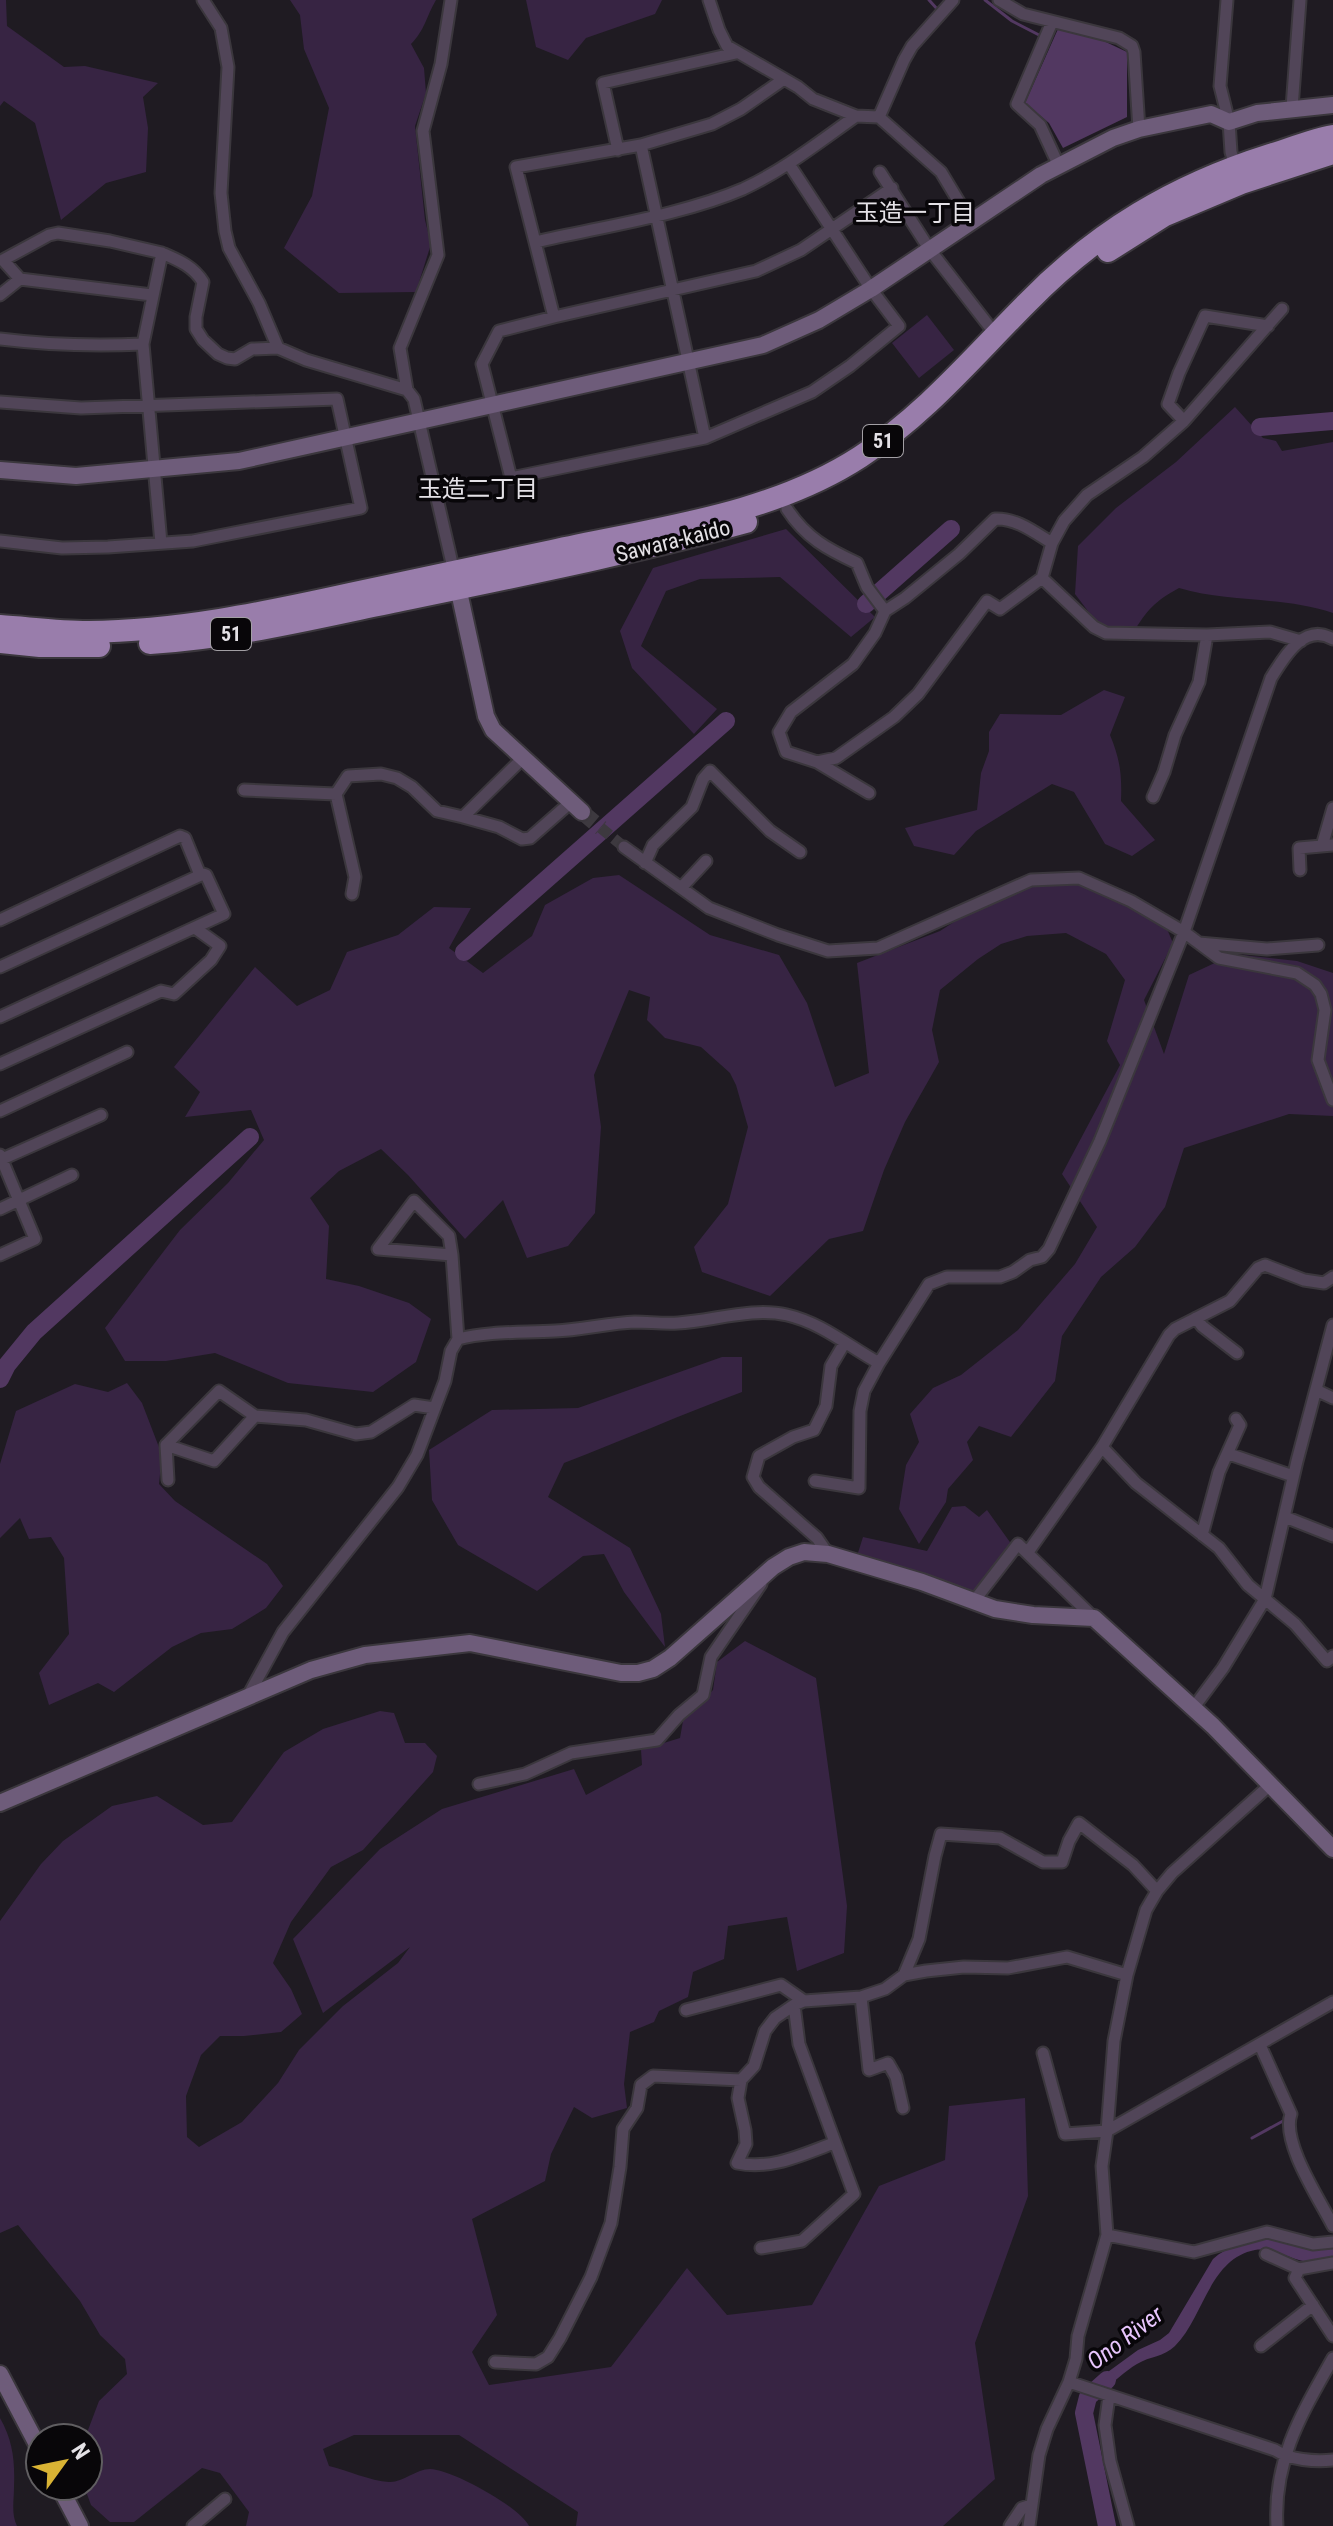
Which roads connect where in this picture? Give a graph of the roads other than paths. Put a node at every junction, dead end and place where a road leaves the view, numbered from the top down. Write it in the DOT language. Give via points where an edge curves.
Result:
graph roads {
  1 [pos="203,0"];
  2 [pos="451,0"];
  3 [pos="709,0"];
  4 [pos="953,0"];
  5 [pos="999,0"];
  6 [pos="1227,0"];
  7 [pos="1300,0"];
  8 [pos="1052,22"];
  9 [pos="736,53"];
  10 [pos="784,79"];
  11 [pos="1333,105"];
  12 [pos="1292,108"];
  13 [pos="856,116"];
  14 [pos="879,117"];
  15 [pos="1229,122"];
  16 [pos="1139,129"];
  17 [pos="1333,136"];
  18 [pos="641,145"];
  19 [pos="618,150"];
  20 [pos="1333,153"];
  21 [pos="789,164"];
  22 [pos="1058,164"];
  23 [pos="880,172"];
  24 [pos="1238,175"];
  25 [pos="892,188"];
  26 [pos="656,215"];
  27 [pos="971,222"];
  28 [pos="832,230"];
  29 [pos="536,242"];
  30 [pos="930,250"];
  31 [pos="162,253"];
  32 [pos="20,279"];
  33 [pos="871,289"];
  34 [pos="672,290"];
  35 [pos="0,295"];
  36 [pos="152,295"];
  37 [pos="1282,309"];
  38 [pos="554,317"];
  39 [pos="1268,326"];
  40 [pos="996,335"];
  41 [pos="0,339"];
  42 [pos="143,344"];
  43 [pos="278,348"];
  44 [pos="689,362"];
  45 [pos="407,390"];
  46 [pos="0,402"];
  47 [pos="148,405"];
  48 [pos="492,406"];
  49 [pos="1184,421"];
  50 [pos="419,422"];
  51 [pos="705,438"];
  52 [pos="346,439"];
  53 [pos="154,469"];
  54 [pos="0,470"];
  55 [pos="787,509"];
  56 [pos="0,541"];
  57 [pos="161,543"];
  58 [pos="1052,543"];
  59 [pos="1042,578"];
  60 [pos="456,580"];
  61 [pos="882,608"];
  62 [pos="0,626"];
  63 [pos="1207,635"];
  64 [pos="1333,639"];
  65 [pos="1301,641"];
  66 [pos="0,642"];
  67 [pos="522,759"];
  68 [pos="817,762"];
  69 [pos="244,790"];
  70 [pos="869,793"];
  71 [pos="336,794"];
  72 [pos="1153,797"];
  73 [pos="576,807"];
  74 [pos="1333,808"];
  75 [pos="463,817"];
  76 [pos="1328,845"];
  77 [pos="624,847"];
  78 [pos="800,852"];
  79 [pos="706,861"];
  80 [pos="645,863"];
  81 [pos="1300,870"];
  82 [pos="200,875"];
  83 [pos="681,888"];
  84 [pos="352,894"];
  85 [pos="0,920"];
  86 [pos="195,928"];
  87 [pos="1184,932"];
  88 [pos="1197,942"];
  89 [pos="1318,945"];
  90 [pos="0,967"];
  91 [pos="0,1017"];
  92 [pos="127,1052"];
  93 [pos="0,1064"];
  94 [pos="1333,1100"];
  95 [pos="0,1111"];
  96 [pos="101,1115"];
  97 [pos="1,1158"];
  98 [pos="72,1175"];
  99 [pos="19,1200"];
  100 [pos="0,1209"];
  101 [pos="0,1255"];
  102 [pos="452,1255"];
  103 [pos="1333,1277"];
  104 [pos="1196,1318"];
  105 [pos="1333,1325"];
  106 [pos="458,1339"];
  107 [pos="844,1344"];
  108 [pos="1237,1353"];
  109 [pos="879,1363"];
  110 [pos="1316,1390"];
  111 [pos="1333,1398"];
  112 [pos="434,1408"];
  113 [pos="255,1416"];
  114 [pos="1236,1419"];
  115 [pos="166,1445"];
  116 [pos="1102,1447"];
  117 [pos="1229,1454"];
  118 [pos="1293,1476"];
  119 [pos="168,1480"];
  120 [pos="815,1481"];
  121 [pos="1285,1517"];
  122 [pos="1202,1535"];
  123 [pos="1333,1536"];
  124 [pos="1028,1552"];
  125 [pos="828,1554"];
  126 [pos="773,1567"];
  127 [pos="1265,1599"];
  128 [pos="974,1601"];
  129 [pos="1094,1618"];
  130 [pos="1333,1656"];
  131 [pos="248,1697"];
  132 [pos="1194,1707"];
  133 [pos="479,1784"];
  134 [pos="1270,1785"];
  135 [pos="0,1803"];
  136 [pos="1333,1849"];
  137 [pos="1157,1891"];
  138 [pos="904,1975"];
  139 [pos="1127,1975"];
  140 [pos="861,1997"];
  141 [pos="1333,2002"];
  142 [pos="799,2003"];
  143 [pos="686,2010"];
  144 [pos="1260,2045"];
  145 [pos="1043,2053"];
  146 [pos="741,2080"];
  147 [pos="903,2108"];
  148 [pos="1107,2131"];
  149 [pos="834,2143"];
  150 [pos="1333,2226"];
  151 [pos="1107,2235"];
  152 [pos="1333,2242"];
  153 [pos="761,2248"];
  154 [pos="1266,2254"];
  155 [pos="1333,2263"];
  156 [pos="1299,2269"];
  157 [pos="1313,2305"];
  158 [pos="1333,2336"];
  159 [pos="1261,2346"];
  160 [pos="1333,2358"];
  161 [pos="495,2362"];
  162 [pos="0,2374"];
  163 [pos="1069,2382"];
  164 [pos="1104,2394"];
  165 [pos="25,2422"];
  166 [pos="1285,2456"];
  167 [pos="1333,2460"];
  168 [pos="225,2499"];
  169 [pos="67,2502"];
  170 [pos="1031,2505"];
  171 [pos="80,2526"];
  172 [pos="193,2526"];
  173 [pos="1010,2526"];
  174 [pos="1029,2526"];
  175 [pos="1128,2526"];
  176 [pos="1277,2526"];
  1 -- 43 [label="street" via="221,28 228,67 221,193 225,231"];
  2 -- 45 [label="street" via="423,131 438,255 400,348"];
  3 -- 9 [label="street" via="722,39"];
  4 -- 14 [label="street" via="908,53"];
  5 -- 8 [label="street"];
  6 -- 15 [label="street" via="1220,86"];
  7 -- 12 [label="street"];
  8 -- 16 [label="street" via="1132,46"];
  8 -- 22 [label="street" via="1017,104 1040,125"];
  9 -- 10 [label="street"];
  9 -- 19 [label="street" via="603,83"];
  10 -- 13 [label="street" via="813,99"];
  10 -- 18 [label="street" via="712,124"];
  11 -- 12 [label="street"];
  12 -- 15 [label="street"];
  13 -- 14 [label="street"];
  13 -- 21 [label="street"];
  14 -- 27 [label="street" via="941,172"];
  15 -- 16 [label="street" via="1211,114"];
  15 -- 24 [label="street"];
  16 -- 22 [label="street"];
  17 -- 24 [label="highway, 51"];
  18 -- 19 [label="street"];
  18 -- 26 [label="street"];
  19 -- 29 [label="street" via="516,167"];
  20 -- 24 [label="highway, 51"];
  21 -- 26 [label="street" via="741,190"];
  21 -- 28 [label="street"];
  22 -- 27 [label="street"];
  23 -- 25 [label="street"];
  24 -- 40 [label="highway, Sawara-kaido / 51" via="1160,200 1122,222 1067,264"];
  24 -- 55 [label="highway, Sawara-kaido / 51" via="1097,258 903,444 835,487"];
  25 -- 28 [label="street"];
  25 -- 30 [label="street"];
  26 -- 29 [label="street"];
  26 -- 34 [label="street"];
  27 -- 30 [label="street"];
  28 -- 33 [label="street"];
  28 -- 34 [label="street" via="756,271"];
  29 -- 38 [label="street"];
  30 -- 33 [label="street"];
  30 -- 40 [label="street"];
  31 -- 32 [label="street" via="75,235 49,235 3,260"];
  31 -- 36 [label="street"];
  31 -- 43 [label="street" via="188,265 203,282 196,329 211,348 235,359 252,349"];
  32 -- 35 [label="street"];
  32 -- 36 [label="street"];
  33 -- 44 [label="street" via="784,337"];
  33 -- 51 [label="street" via="899,326 812,392"];
  34 -- 38 [label="street"];
  34 -- 44 [label="street"];
  36 -- 42 [label="street"];
  37 -- 39 [label="street"];
  38 -- 48 [label="street" via="499,331 482,364"];
  39 -- 49 [label="street"];
  39 -- 49 [label="street" via="1205,316 1168,404"];
  40 -- 60 [label="highway, Sawara-kaido / 51" via="900,429 805,486 746,507"];
  41 -- 42 [label="street"];
  42 -- 47 [label="street"];
  43 -- 45 [label="street"];
  44 -- 48 [label="street"];
  44 -- 51 [label="street"];
  45 -- 50 [label="street"];
  46 -- 47 [label="street" via="81,408"];
  47 -- 52 [label="street" via="337,399"];
  47 -- 53 [label="street"];
  48 -- 50 [label="street"];
  48 -- 51 [label="street" via="511,478"];
  49 -- 58 [label="street" via="1087,495"];
  50 -- 52 [label="street"];
  50 -- 60 [label="street"];
  52 -- 53 [label="street" via="239,461"];
  52 -- 57 [label="street" via="361,508"];
  53 -- 54 [label="street" via="76,476"];
  53 -- 57 [label="street"];
  55 -- 60 [label="highway, Sawara-kaido / 51" via="682,540"];
  55 -- 61 [label="street" via="821,546 857,563"];
  56 -- 57 [label="street" via="62,548"];
  58 -- 59 [label="street"];
  58 -- 61 [label="street" via="1017,523 995,519 905,598"];
  59 -- 63 [label="street" via="1106,633"];
  59 -- 68 [label="street" via="1000,609 987,601 918,694 894,717 836,758"];
  60 -- 62 [label="highway, Sawara-kaido / 51" via="171,627 87,632"];
  60 -- 66 [label="highway, Sawara-kaido / 51" via="262,629 198,639 86,647"];
  60 -- 67 [label="street" via="486,716"];
  61 -- 68 [label="street" via="875,633 853,664 791,712 779,732 786,752"];
  63 -- 65 [label="street" via="1270,632"];
  63 -- 72 [label="street" via="1199,682"];
  64 -- 65 [label="street" via="1319,634"];
  65 -- 87 [label="street" via="1291,646 1271,678"];
  67 -- 73 [label="street"];
  67 -- 75 [label="street"];
  68 -- 70 [label="street"];
  69 -- 71 [label="street"];
  71 -- 75 [label="street" via="348,776 381,774 412,787 437,811"];
  71 -- 84 [label="street" via="355,877"];
  73 -- 75 [label="street" via="522,839"];
  74 -- 76 [label="street"];
  76 -- 81 [label="street" via="1299,848"];
  77 -- 80 [label="street"];
  78 -- 80 [label="street" via="770,831 710,771 692,807 653,845"];
  79 -- 83 [label="street"];
  80 -- 83 [label="street"];
  82 -- 85 [label="street" via="180,836"];
  82 -- 86 [label="street" via="206,875 224,914"];
  82 -- 90 [label="street"];
  83 -- 87 [label="street" via="720,912 828,951 878,948 1031,880 1079,878"];
  86 -- 91 [label="street"];
  86 -- 93 [label="street" via="220,946 174,994 161,991"];
  87 -- 88 [label="street"];
  87 -- 109 [label="street" via="1100,1141 1049,1249 1000,1277 947,1277 929,1284"];
  88 -- 89 [label="street" via="1267,949"];
  88 -- 94 [label="street" via="1219,958 1297,973 1315,985 1325,1010 1318,1060"];
  92 -- 95 [label="street"];
  96 -- 97 [label="street"];
  97 -- 99 [label="street"];
  98 -- 99 [label="street"];
  99 -- 100 [label="street"];
  99 -- 101 [label="street" via="35,1239"];
  102 -- 102 [label="street" via="423,1252 378,1249 414,1201 449,1236"];
  102 -- 106 [label="street"];
  103 -- 104 [label="street" via="1324,1283 1304,1280 1265,1265 1230,1301"];
  104 -- 108 [label="street"];
  104 -- 116 [label="street" via="1169,1335"];
  105 -- 110 [label="street"];
  106 -- 107 [label="street" via="765,1313 813,1323"];
  106 -- 112 [label="street"];
  107 -- 109 [label="street"];
  107 -- 125 [label="street" via="831,1366 826,1406 814,1430 759,1456 753,1477"];
  109 -- 120 [label="street" via="860,1411 859,1488"];
  110 -- 111 [label="street"];
  110 -- 118 [label="street"];
  112 -- 113 [label="street" via="414,1405 371,1432 356,1434 306,1420"];
  112 -- 131 [label="street" via="417,1455 398,1487 283,1632"];
  113 -- 115 [label="street" via="214,1461"];
  113 -- 115 [label="street" via="219,1391"];
  114 -- 117 [label="street" via="1240,1425"];
  115 -- 119 [label="street"];
  116 -- 122 [label="street" via="1136,1483"];
  116 -- 124 [label="street"];
  117 -- 118 [label="street"];
  117 -- 122 [label="street"];
  118 -- 121 [label="street"];
  121 -- 123 [label="street"];
  121 -- 127 [label="street"];
  122 -- 127 [label="street"];
  124 -- 128 [label="street" via="1018,1544"];
  124 -- 129 [label="street"];
  125 -- 126 [label="street" via="804,1552"];
  125 -- 128 [label="street"];
  126 -- 131 [label="street" via="670,1658 638,1673 470,1643 339,1660"];
  126 -- 133 [label="street" via="711,1657 703,1695 657,1740 571,1753 525,1774"];
  127 -- 130 [label="street" via="1327,1661"];
  127 -- 132 [label="street"];
  128 -- 129 [label="street" via="1033,1615"];
  129 -- 132 [label="street"];
  131 -- 135 [label="street"];
  132 -- 134 [label="street"];
  134 -- 136 [label="street"];
  134 -- 137 [label="street"];
  137 -- 138 [label="street" via="1079,1823 1062,1862 1043,1862 1000,1838 941,1834 919,1939"];
  137 -- 139 [label="street"];
  138 -- 139 [label="street" via="1008,1968 1067,1957"];
  138 -- 140 [label="street"];
  139 -- 148 [label="street" via="1114,2041"];
  140 -- 142 [label="street"];
  140 -- 147 [label="street" via="869,2070 888,2063"];
  141 -- 144 [label="street"];
  142 -- 143 [label="street" via="781,1985"];
  142 -- 146 [label="street" via="765,2031 754,2066"];
  142 -- 149 [label="street" via="799,2044"];
  144 -- 148 [label="street"];
  144 -- 150 [label="street" via="1291,2114 1291,2140"];
  145 -- 148 [label="street" via="1065,2134"];
  146 -- 149 [label="street" via="738,2098 746,2144 737,2163 776,2165"];
  146 -- 161 [label="street" via="653,2076 641,2085 637,2108 623,2129 611,2223 560,2338 548,2357 536,2364"];
  148 -- 151 [label="street" via="1102,2166"];
  149 -- 153 [label="street" via="854,2194 802,2241"];
  151 -- 152 [label="street" via="1194,2252 1267,2232 1313,2244"];
  151 -- 163 [label="street"];
  154 -- 156 [label="street"];
  155 -- 156 [label="street"];
  156 -- 157 [label="street" via="1295,2278"];
  157 -- 158 [label="street"];
  157 -- 159 [label="street"];
  160 -- 166 [label="street"];
  162 -- 165 [label="street"];
  163 -- 164 [label="street"];
  163 -- 170 [label="street" via="1047,2429"];
  164 -- 166 [label="street"];
  164 -- 175 [label="street" via="1110,2461"];
  166 -- 167 [label="street"];
  166 -- 176 [label="street" via="1277,2483"];
  168 -- 172 [label="street"];
  169 -- 171 [label="street"];
  170 -- 173 [label="street" via="1022,2508"];
  170 -- 174 [label="street"];
}
